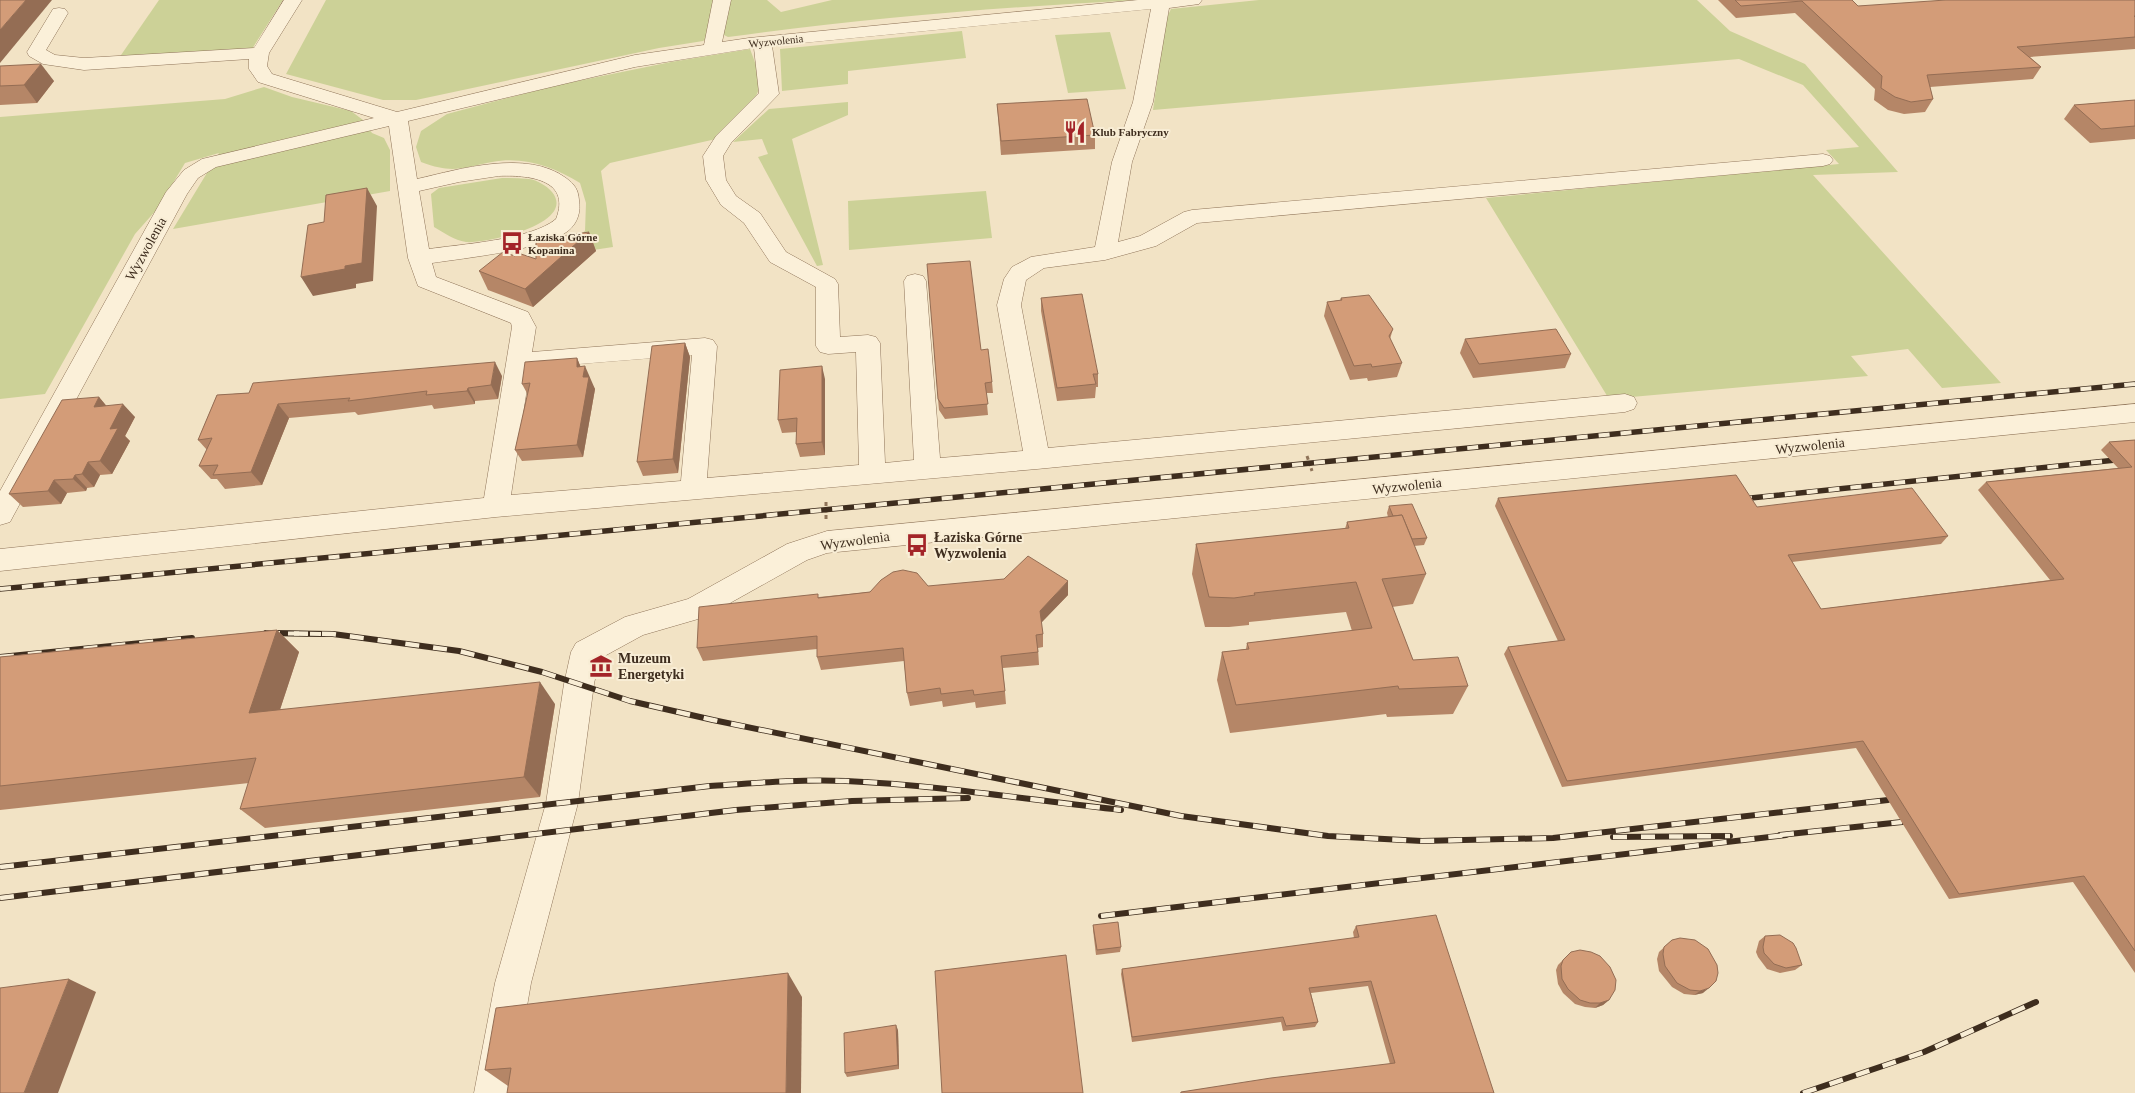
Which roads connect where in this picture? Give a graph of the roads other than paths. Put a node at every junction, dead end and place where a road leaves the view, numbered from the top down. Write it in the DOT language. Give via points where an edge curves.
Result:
graph roads {
  1 [pos="292,0"];
  2 [pos="722,0"];
  3 [pos="1193,0"];
  4 [pos="1162,2"];
  5 [pos="59,13"];
  6 [pos="762,42"];
  7 [pos="712,48"];
  8 [pos="260,53"];
  9 [pos="398,118"];
  10 [pos="1823,160"];
  11 [pos="408,187"];
  12 [pos="1105,253"];
  13 [pos="419,258"];
  14 [pos="915,281"];
  15 [pos="519,361"];
  16 [pos="1625,404"];
  17 [pos="2135,413"];
  18 [pos="1038,459"];
  19 [pos="928,468"];
  20 [pos="872,473"];
  21 [pos="692,489"];
  22 [pos="496,507"];
  23 [pos="0,515"];
  24 [pos="0,560"];
  25 [pos="493,1093"];
  1 -- 8 [label="street"];
  2 -- 7 [label="street"];
  3 -- 4 [label="street, Wyzwolenia"];
  4 -- 6 [label="street, Wyzwolenia"];
  4 -- 12 [label="street" via="1143,102 1122,162"];
  5 -- 8 [label="street" via="36,52 50,60 84,64"];
  6 -- 7 [label="street, Wyzwolenia"];
  6 -- 20 [label="street" via="769,94 723,140 713,156 716,180 728,200 752,218 778,256 827,284 828,346 868,344"];
  7 -- 9 [label="street, Wyzwolenia" via="626,63"];
  8 -- 9 [label="street" via="256,62 258,71 265,78"];
  9 -- 11 [label="street"];
  9 -- 23 [label="street, Wyzwolenia" via="209,163 191,174 176,192"];
  10 -- 12 [label="street" via="1192,217 1148,241"];
  11 -- 13 [label="street"];
  11 -- 13 [label="street" via="486,171 518,170 547,175 567,189 570,209 562,226 540,237"];
  12 -- 18 [label="street" via="1039,262 1020,272 1013,286 1010,305"];
  13 -- 15 [label="street" via="426,281 520,318 524,327"];
  14 -- 19 [label="street"];
  15 -- 21 [label="street" via="705,346"];
  15 -- 22 [label="street"];
  16 -- 18 [label="street"];
  17 -- 25 [label="street, Wyzwolenia" via="827,542 797,552 695,609 634,625 586,652 562,803 513,983"];
  18 -- 19 [label="street"];
  19 -- 20 [label="street"];
  20 -- 21 [label="street"];
  21 -- 22 [label="street"];
  22 -- 24 [label="street"];
}
